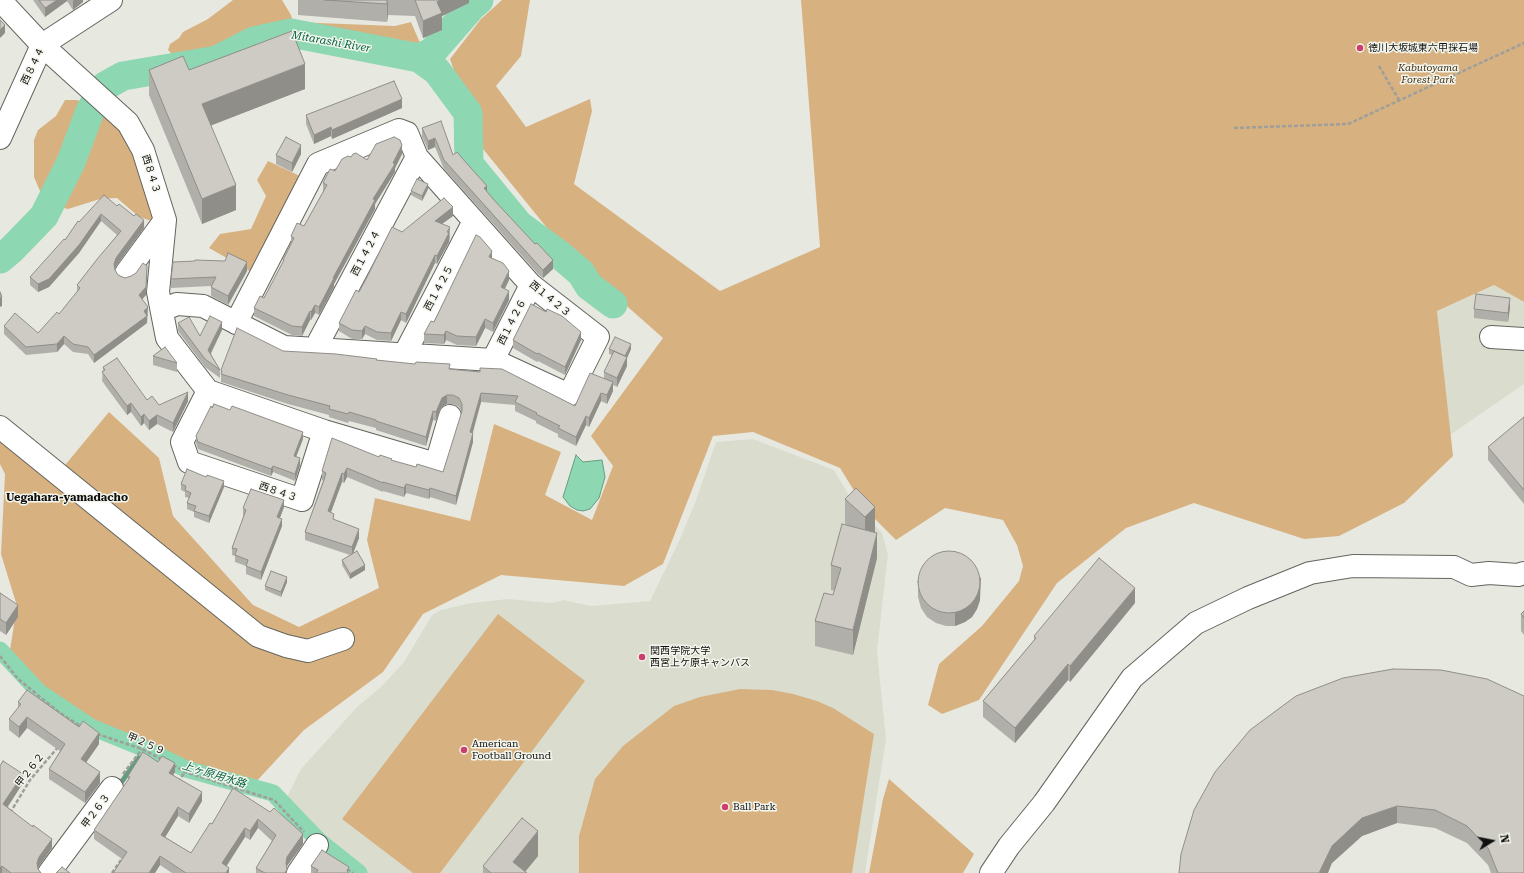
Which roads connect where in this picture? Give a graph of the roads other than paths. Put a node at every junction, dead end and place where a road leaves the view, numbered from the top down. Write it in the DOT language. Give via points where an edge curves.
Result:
graph roads {
  1 [pos="0,0"];
  2 [pos="111,0"];
  3 [pos="42,45"];
  4 [pos="10,95"];
  5 [pos="0,138"];
  6 [pos="417,157"];
  7 [pos="164,220"];
  8 [pos="474,221"];
  9 [pos="126,273"];
  10 [pos="531,285"];
  11 [pos="162,310"];
  12 [pos="236,323"];
  13 [pos="1491,337"];
  14 [pos="1524,339"];
  15 [pos="315,349"];
  16 [pos="404,355"];
  17 [pos="493,360"];
  18 [pos="208,391"];
  19 [pos="450,416"];
  20 [pos="0,427"];
  21 [pos="324,431"];
  22 [pos="1524,574"];
  23 [pos="343,639"];
  24 [pos="112,788"];
  25 [pos="317,845"];
  26 [pos="50,873"];
  27 [pos="298,873"];
  28 [pos="991,873"];
  1 -- 3 [label="street, 西８４３"];
  2 -- 3 [label="street, 西８４４"];
  3 -- 4 [label="street, 西８４４"];
  3 -- 7 [label="street, 西８４３" via="128,123 143,150"];
  4 -- 5 [label="street, 西８４４"];
  6 -- 8 [label="street, 西１４２３"];
  6 -- 12 [label="street, 西１４２３" via="407,133 400,130 318,164"];
  6 -- 15 [label="street, 西１４２４"];
  7 -- 9 [label="street"];
  7 -- 11 [label="street, 西８４３" via="158,292"];
  8 -- 10 [label="street, 西１４２３"];
  8 -- 16 [label="street, 西１４２５"];
  10 -- 17 [label="street, 西１４２６"];
  10 -- 17 [label="street, 西１４２３" via="598,338 569,395"];
  11 -- 12 [label="street, 西１４２３" via="177,304 203,306"];
  11 -- 18 [label="street, 西８４３" via="166,338"];
  12 -- 15 [label="street, 西１４２３" via="284,347"];
  13 -- 14 [label="street"];
  15 -- 16 [label="street, 西１４２３"];
  16 -- 17 [label="street, 西１４２３"];
  18 -- 21 [label="street"];
  18 -- 21 [label="street, 西８４３" via="182,442 189,462 302,500"];
  19 -- 21 [label="street" via="436,464"];
  20 -- 23 [label="street" via="258,636 308,651"];
  22 -- 28 [label="street" via="1471,575 1454,567 1353,566 1310,573 1248,598 1196,623 1132,678"];
  24 -- 26 [label="street, 甲２６３"];
  25 -- 27 [label="street"];
}
